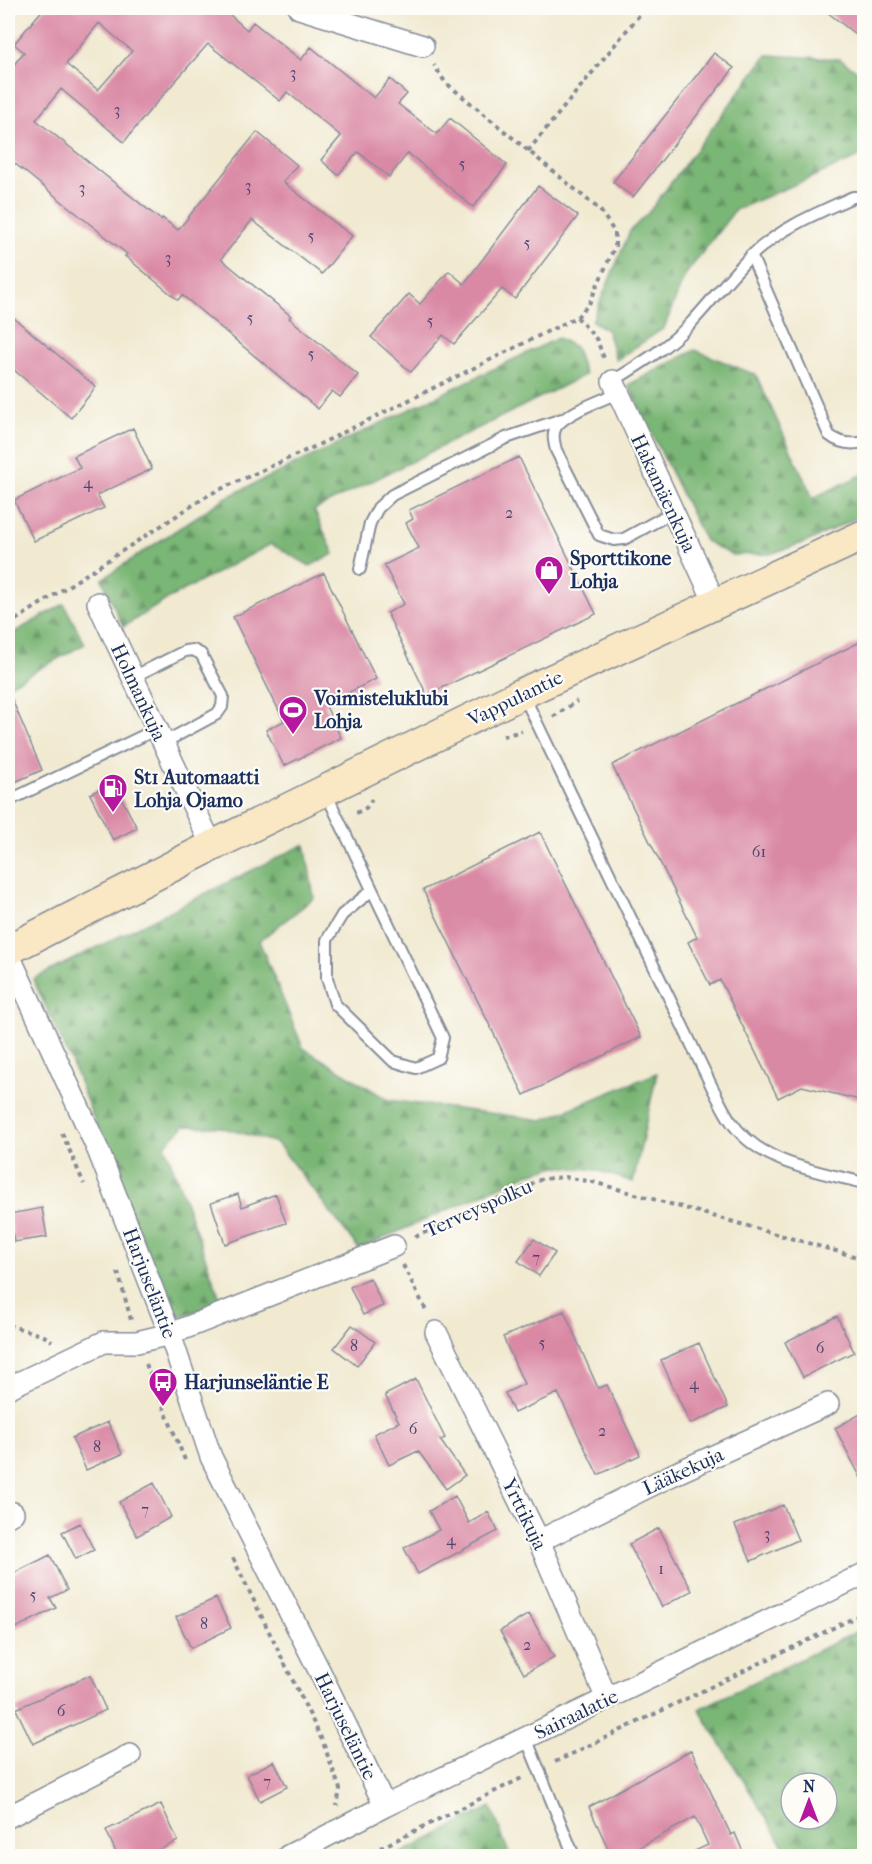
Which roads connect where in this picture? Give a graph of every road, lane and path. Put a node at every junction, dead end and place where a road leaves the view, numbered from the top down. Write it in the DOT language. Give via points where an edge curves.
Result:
graph roads {
  1 [pos="299,8"];
  2 [pos="645,8"];
  3 [pos="423,46"];
  4 [pos="528,151"];
  5 [pos="864,196"];
  6 [pos="751,255"];
  7 [pos="577,317"];
  8 [pos="615,387"];
  9 [pos="564,418"];
  10 [pos="864,441"];
  11 [pos="673,512"];
  12 [pos="864,535"];
  13 [pos="360,569"];
  14 [pos="98,603"];
  15 [pos="716,605"];
  16 [pos="8,625"];
  17 [pos="133,677"];
  18 [pos="523,693"];
  19 [pos="160,736"];
  20 [pos="324,791"];
  21 [pos="8,801"];
  22 [pos="212,846"];
  23 [pos="371,891"];
  24 [pos="8,951"];
  25 [pos="864,1184"];
  26 [pos="394,1246"];
  27 [pos="864,1259"];
  28 [pos="8,1324"];
  29 [pos="436,1332"];
  30 [pos="170,1334"];
  31 [pos="76,1354"];
  32 [pos="8,1388"];
  33 [pos="828,1404"];
  34 [pos="539,1540"];
  35 [pos="864,1575"];
  36 [pos="864,1612"];
  37 [pos="607,1699"];
  38 [pos="526,1738"];
  39 [pos="130,1755"];
  40 [pos="539,1770"];
  41 [pos="385,1806"];
  42 [pos="8,1817"];
  43 [pos="288,1857"];
  44 [pos="364,1857"];
  45 [pos="574,1857"];
  1 -- 3 [label="street"];
  2 -- 4 [label="path"];
  3 -- 4 [label="path" via="445,82"];
  4 -- 7 [label="path" via="600,210 615,233 615,246 602,275"];
  5 -- 6 [label="lane" via="793,225"];
  6 -- 8 [label="lane" via="688,326"];
  6 -- 10 [label="lane" via="829,435 849,444"];
  7 -- 8 [label="path" via="597,340"];
  7 -- 16 [label="path" via="210,494"];
  8 -- 9 [label="lane"];
  8 -- 11 [label="street, Hakamäenkuja"];
  9 -- 11 [label="lane" via="553,437 556,450 599,535 624,540"];
  9 -- 13 [label="lane" via="506,438 392,495 378,507 370,523"];
  11 -- 15 [label="street, Hakamäenkuja"];
  12 -- 15 [label="street, Vappulantie"];
  14 -- 17 [label="street, Holmankuja"];
  15 -- 18 [label="street, Vappulantie"];
  17 -- 19 [label="street, Holmankuja"];
  17 -- 19 [label="lane" via="193,650 201,654 223,696 217,714"];
  18 -- 20 [label="street, Vappulantie"];
  18 -- 25 [label="lane" via="730,1121 752,1144 780,1161"];
  19 -- 21 [label="lane"];
  19 -- 22 [label="street, Holmankuja"];
  20 -- 22 [label="street, Vappulantie"];
  20 -- 23 [label="lane"];
  22 -- 24 [label="street, Vappulantie"];
  23 -- 23 [label="lane" via="443,1038 438,1058 416,1068 393,1061 335,1004 327,978 327,940 342,915"];
  24 -- 30 [label="street, Harjuseläntie" via="98,1150"];
  26 -- 27 [label="path, Terveyspolku" via="542,1179 565,1177"];
  26 -- 29 [label="path"];
  26 -- 30 [label="street"];
  28 -- 31 [label="path" via="44,1336"];
  29 -- 34 [label="street, Yrttikuja"];
  30 -- 31 [label="street" via="137,1342 104,1342"];
  30 -- 41 [label="street, Harjuseläntie" via="211,1457"];
  31 -- 32 [label="street"];
  33 -- 34 [label="street, Lääkekuja"];
  34 -- 37 [label="street, Yrttikuja"];
  35 -- 37 [label="street, Sairaalatie"];
  36 -- 40 [label="path"];
  37 -- 38 [label="street, Sairaalatie"];
  38 -- 40 [label="lane"];
  38 -- 41 [label="street, Sairaalatie"];
  39 -- 42 [label="street"];
  40 -- 44 [label="path"];
  40 -- 45 [label="lane"];
  41 -- 43 [label="street, Sairaalatie"];
}
